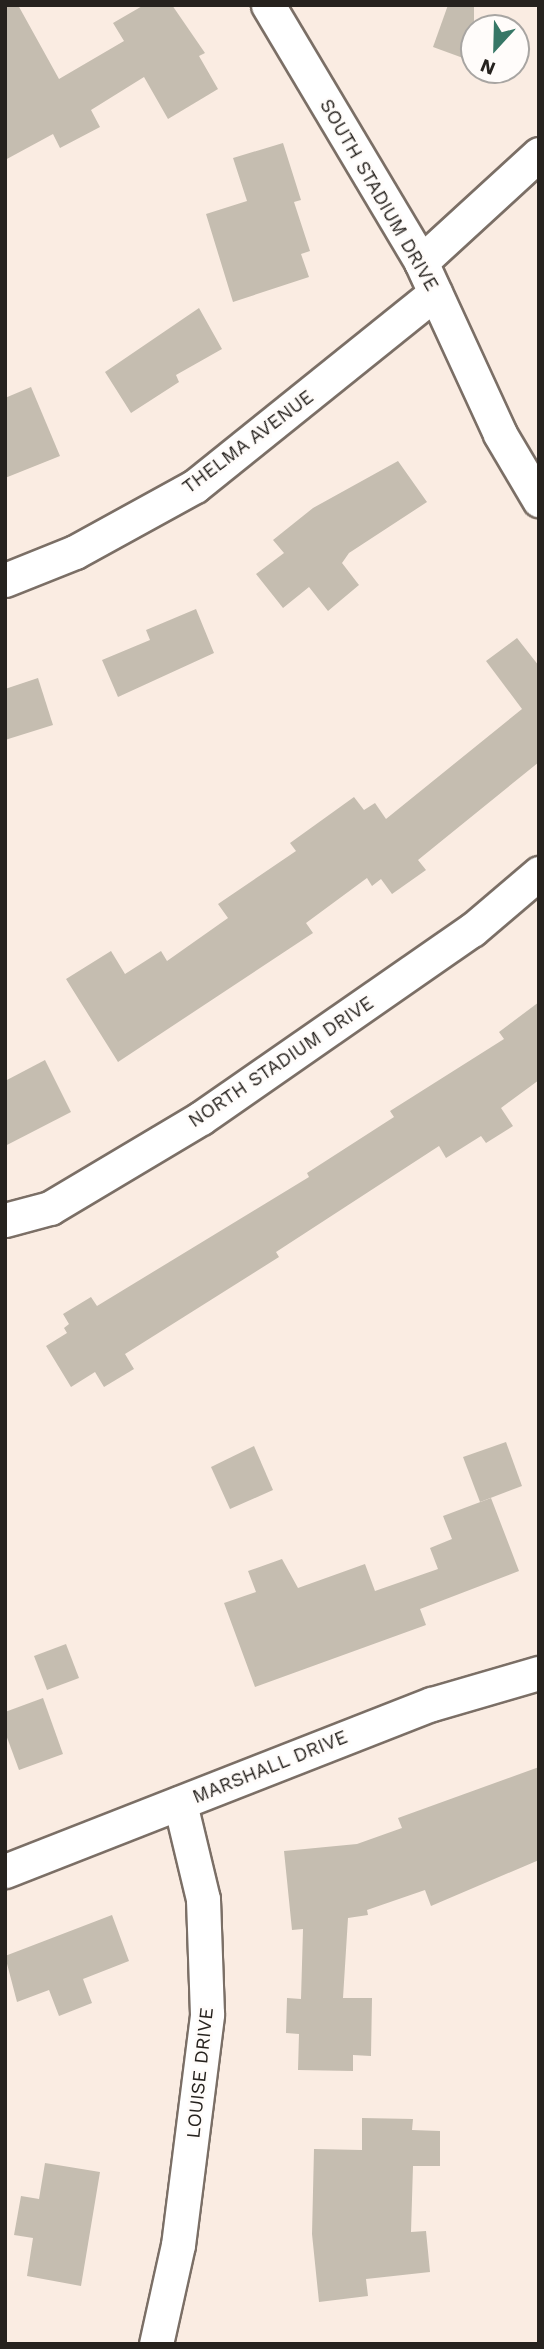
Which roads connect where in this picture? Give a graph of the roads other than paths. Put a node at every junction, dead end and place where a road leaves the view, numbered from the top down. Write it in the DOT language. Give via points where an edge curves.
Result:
graph roads {
  1 [pos="268,5"];
  2 [pos="539,154"];
  3 [pos="422,262"];
  4 [pos="435,293"];
  5 [pos="539,500"];
  6 [pos="5,580"];
  7 [pos="539,873"];
  8 [pos="5,1220"];
  9 [pos="539,1673"];
  10 [pos="180,1803"];
  11 [pos="5,1871"];
  12 [pos="156,2344"];
  1 -- 3 [label="street, SOUTH STADIUM DRIVE"];
  2 -- 3 [label="street"];
  3 -- 4 [label="street, SOUTH STADIUM DRIVE"];
  4 -- 5 [label="street, SOUTH STADIUM DRIVE" via="500,433"];
  4 -- 6 [label="street, THELMA AVENUE" via="195,486 75,552"];
  7 -- 8 [label="street, NORTH STADIUM DRIVE" via="472,930 201,1118 50,1208"];
  9 -- 10 [label="street, MARSHALL DRIVE" via="432,1704"];
  10 -- 11 [label="street, MARSHALL DRIVE"];
  10 -- 12 [label="street, LOUISE DRIVE" via="203,1899 207,2014 180,2232"];
}
